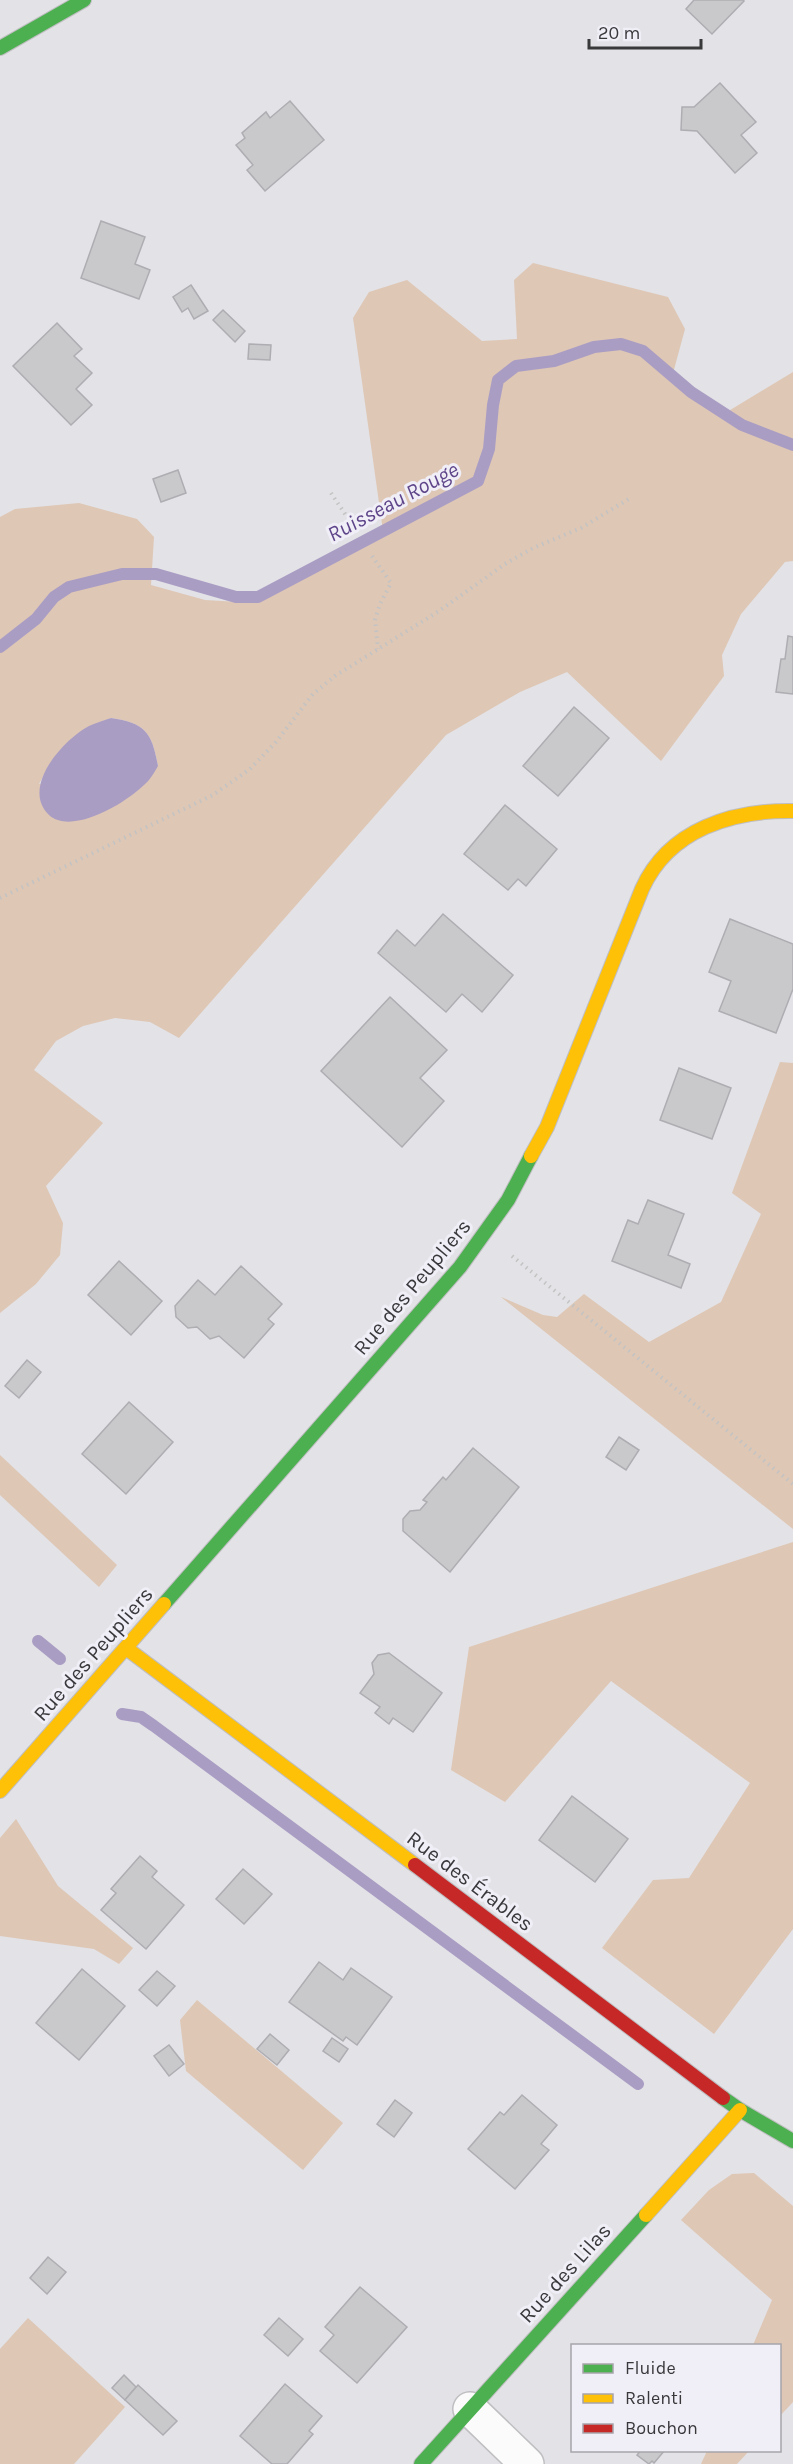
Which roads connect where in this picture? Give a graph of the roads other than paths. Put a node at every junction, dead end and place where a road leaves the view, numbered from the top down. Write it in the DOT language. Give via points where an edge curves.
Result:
graph roads {
  1 [pos="84,0"];
  2 [pos="0,48"];
  3 [pos="793,811"];
  4 [pos="126,1648"];
  5 [pos="0,1791"];
  6 [pos="740,2110"];
  7 [pos="793,2140"];
  8 [pos="470,2409"];
  9 [pos="421,2464"];
  10 [pos="527,2464"];
  1 -- 2 [label="street"];
  3 -- 4 [label="street, Rue des Peupliers" via="758,810 725,816 695,831 668,852 648,878 547,1127 486,1234"];
  4 -- 5 [label="street, Rue des Peupliers"];
  4 -- 6 [label="street, Rue des Érables"];
  6 -- 7 [label="street, Rue des Érables"];
  6 -- 8 [label="street, Rue des Lilas"];
  8 -- 9 [label="street, Rue des Lilas"];
  8 -- 10 [label="street"];
}
